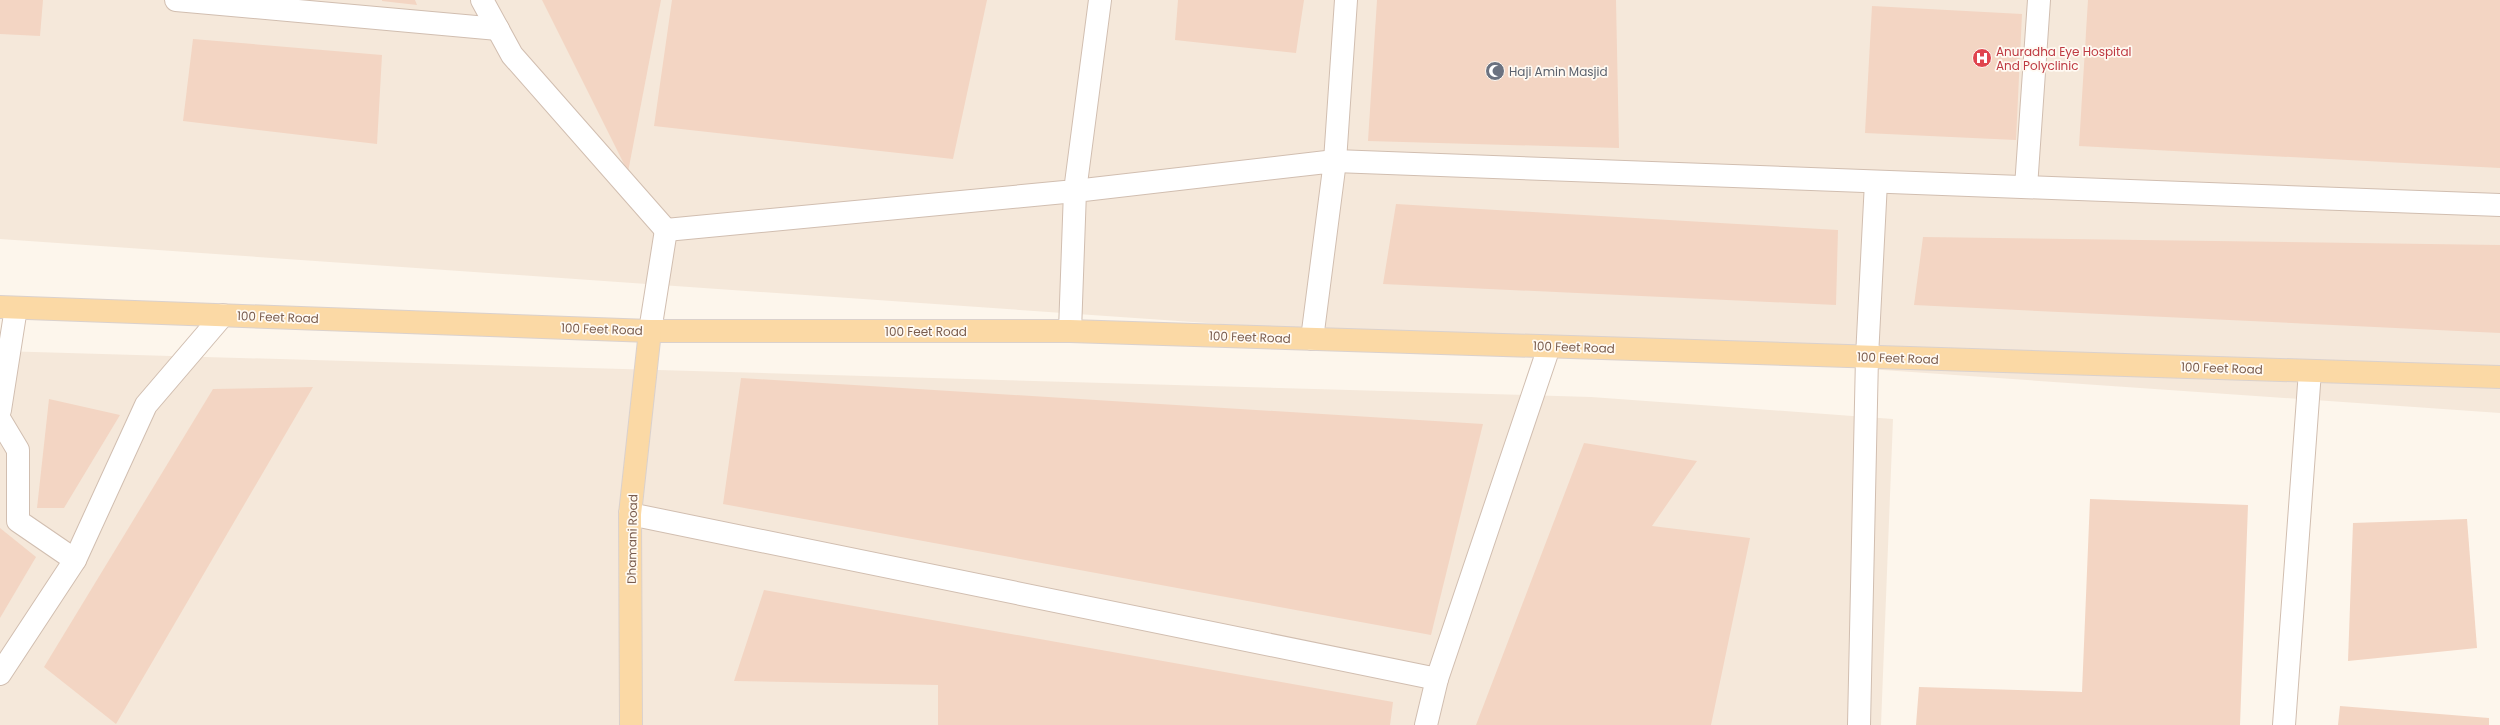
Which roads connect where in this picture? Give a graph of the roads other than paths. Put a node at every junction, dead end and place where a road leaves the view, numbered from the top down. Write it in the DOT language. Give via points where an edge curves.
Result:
graph roads {
  1 [pos="176,0"];
  2 [pos="482,0"];
  3 [pos="1100,0"];
  4 [pos="1346,0"];
  5 [pos="2039,0"];
  6 [pos="498,29"];
  7 [pos="1335,161"];
  8 [pos="1876,182"];
  9 [pos="2026,187"];
  10 [pos="1075,191"];
  11 [pos="2500,205"];
  12 [pos="666,230"];
  13 [pos="8,308"];
  14 [pos="222,316"];
  15 [pos="650,331"];
  16 [pos="1070,331"];
  17 [pos="1312,339"];
  18 [pos="1549,347"];
  19 [pos="1867,357"];
  20 [pos="2310,371"];
  21 [pos="2500,377"];
  22 [pos="0,410"];
  23 [pos="0,420"];
  24 [pos="630,514"];
  25 [pos="75,560"];
  26 [pos="0,674"];
  27 [pos="1437,679"];
  28 [pos="632,725"];
  29 [pos="1426,725"];
  30 [pos="1859,725"];
  31 [pos="2284,725"];
  1 -- 6 [label="street"];
  2 -- 6 [label="street"];
  3 -- 10 [label="street"];
  4 -- 7 [label="street"];
  5 -- 9 [label="street"];
  6 -- 12 [label="street" via="512,55"];
  7 -- 8 [label="street"];
  7 -- 10 [label="street"];
  7 -- 17 [label="street"];
  8 -- 9 [label="street"];
  8 -- 19 [label="street"];
  9 -- 11 [label="street"];
  10 -- 12 [label="street"];
  10 -- 16 [label="street"];
  12 -- 15 [label="street"];
  13 -- 14 [label="main road, 100 Feet Road"];
  13 -- 22 [label="street"];
  14 -- 15 [label="main road, 100 Feet Road"];
  14 -- 25 [label="street" via="146,405"];
  15 -- 16 [label="main road, 100 Feet Road"];
  15 -- 24 [label="main road, Dhamani Road"];
  16 -- 17 [label="main road, 100 Feet Road"];
  17 -- 18 [label="main road, 100 Feet Road"];
  18 -- 19 [label="main road, 100 Feet Road"];
  18 -- 27 [label="street"];
  19 -- 20 [label="main road, 100 Feet Road"];
  19 -- 30 [label="street"];
  20 -- 21 [label="main road, 100 Feet Road"];
  20 -- 31 [label="street"];
  23 -- 25 [label="street" via="18,450 18,521"];
  24 -- 27 [label="street"];
  24 -- 28 [label="main road, Dhamani Road"];
  25 -- 26 [label="street"];
  27 -- 29 [label="street"];
}
